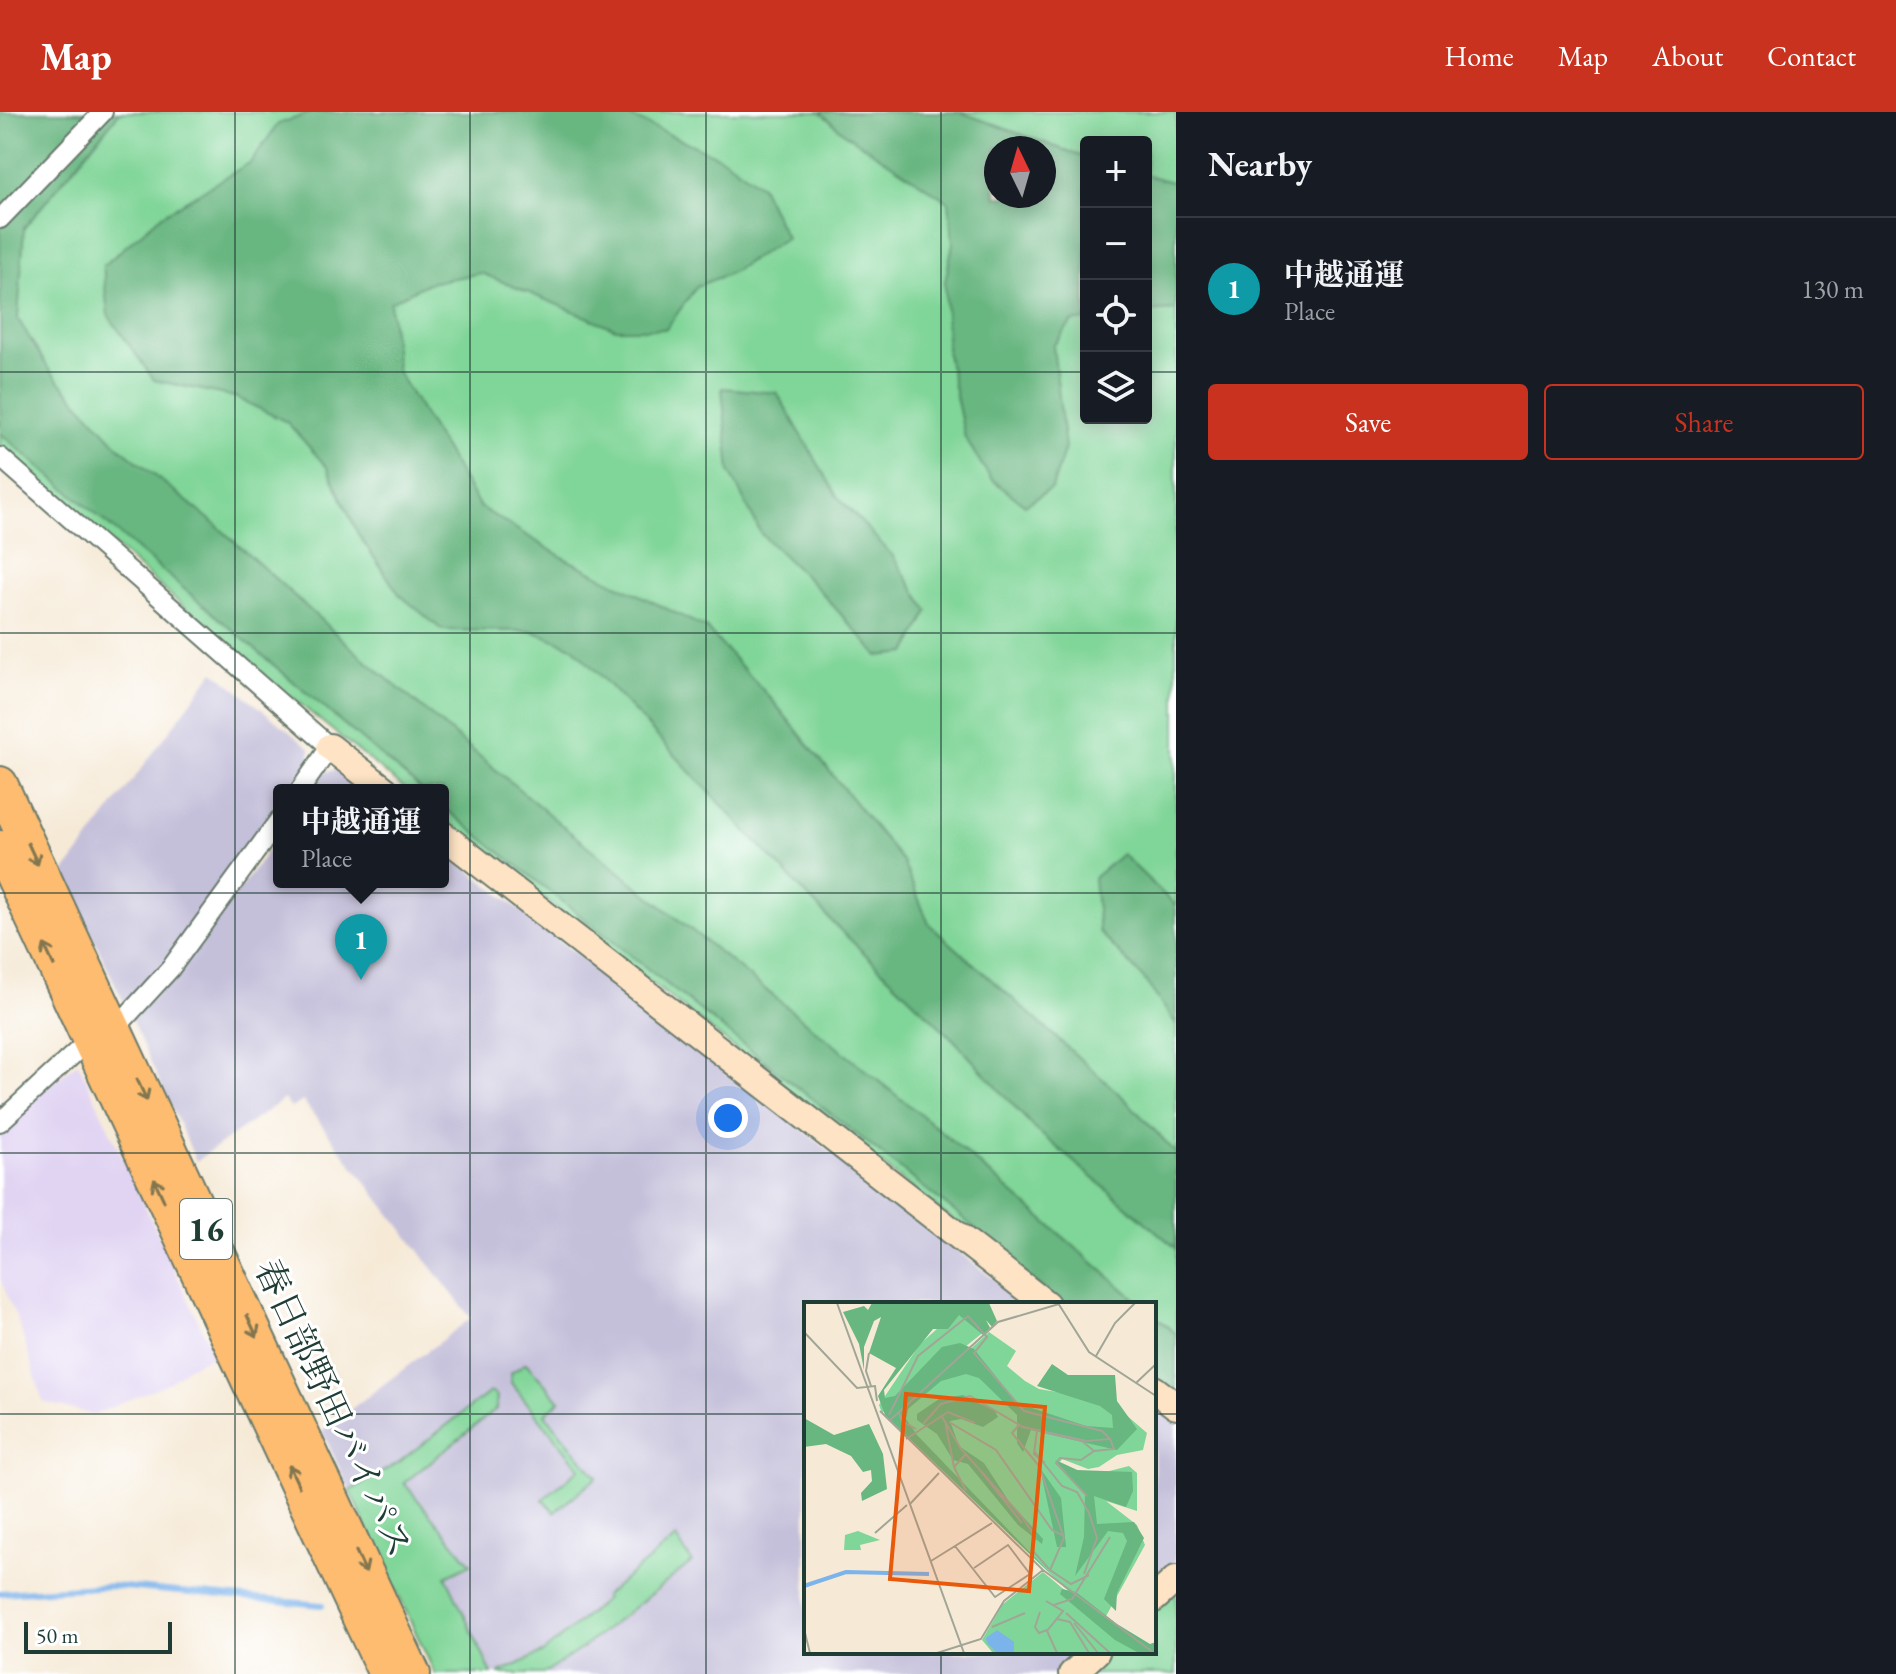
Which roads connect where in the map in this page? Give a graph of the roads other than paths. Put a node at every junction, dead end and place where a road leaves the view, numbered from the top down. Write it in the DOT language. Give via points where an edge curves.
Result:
graph roads {
  1 [pos="103,112"];
  2 [pos="0,219"];
  3 [pos="0,457"];
  4 [pos="330,747"];
  5 [pos="0,784"];
  6 [pos="304,784"];
  7 [pos="377,784"];
  8 [pos="273,828"];
  9 [pos="449,840"];
  10 [pos="0,848"];
  11 [pos="102,1035"];
  12 [pos="0,1122"];
  13 [pos="1043,1302"];
  14 [pos="1156,1391"];
  15 [pos="1176,1406"];
  16 [pos="1176,1579"];
  17 [pos="1156,1597"];
  18 [pos="1094,1654"];
  19 [pos="386,1674"];
  20 [pos="413,1674"];
  21 [pos="1072,1674"];
  1 -- 2 [label="street"];
  3 -- 4 [label="street"];
  4 -- 6 [label="street"];
  4 -- 7 [label="street"];
  5 -- 11 [label="highway, 春日部野田バイパス / 16, one-way"];
  8 -- 11 [label="street" via="170,969"];
  9 -- 13 [label="street"];
  11 -- 10 [label="highway, 春日部野田バイパス / 16, one-way"];
  11 -- 12 [label="street"];
  19 -- 11 [label="highway, 春日部野田バイパス / 16, one-way"];
  11 -- 20 [label="highway, 春日部野田バイパス / 16, one-way"];
  14 -- 15 [label="street"];
  16 -- 17 [label="street"];
  18 -- 21 [label="street"];
}
